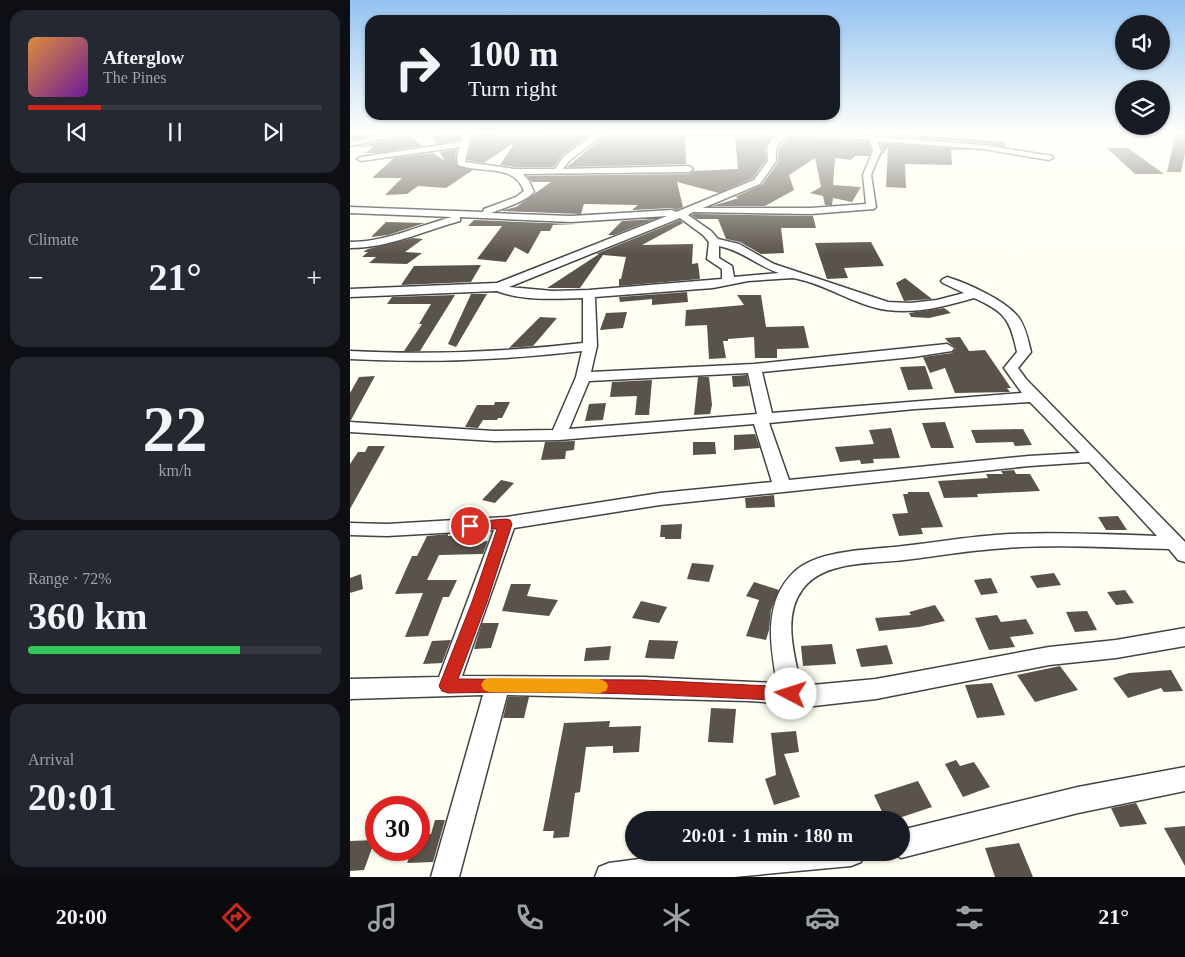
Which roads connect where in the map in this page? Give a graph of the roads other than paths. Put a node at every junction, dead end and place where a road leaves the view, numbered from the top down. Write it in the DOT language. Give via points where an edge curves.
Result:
graph roads {
  1 [pos="516,173"];
  2 [pos="763,173"];
  3 [pos="868,173"];
  4 [pos="350,210"];
  5 [pos="687,212"];
  6 [pos="478,214"];
  7 [pos="714,242"];
  8 [pos="350,245"];
  9 [pos="799,276"];
  10 [pos="728,281"];
  11 [pos="947,281"];
  12 [pos="499,287"];
  13 [pos="350,293"];
  14 [pos="589,294"];
  15 [pos="974,294"];
  16 [pos="590,346"];
  17 [pos="947,348"];
  18 [pos="350,355"];
  19 [pos="754,368"];
  20 [pos="584,377"];
  21 [pos="1034,398"];
  22 [pos="763,419"];
  23 [pos="350,426"];
  24 [pos="559,435"];
  25 [pos="1091,457"];
  26 [pos="784,487"];
  27 [pos="506,524"];
  28 [pos="350,529"];
  29 [pos="1180,549"];
  30 [pos="1185,636"];
  31 [pos="498,685"];
  32 [pos="448,686"];
  33 [pos="350,689"];
  34 [pos="791,694"];
  35 [pos="1185,779"];
  36 [pos="910,842"];
  37 [pos="800,861"];
  38 [pos="747,870"];
  39 [pos="623,876"];
  40 [pos="445,877"];
  1 -- 6 [label="street" via="525,181 529,192"];
  2 -- 5 [label="street" via="757,182"];
  3 -- 5 [label="street" via="871,207"];
  4 -- 6 [label="street"];
  5 -- 6 [label="street" via="571,219"];
  5 -- 7 [label="street"];
  5 -- 12 [label="street"];
  6 -- 8 [label="street" via="431,225 384,243"];
  7 -- 9 [label="street" via="735,246 770,266"];
  7 -- 10 [label="street" via="713,259 728,268"];
  9 -- 10 [label="street"];
  9 -- 15 [label="street" via="893,306 938,304"];
  10 -- 14 [label="street"];
  11 -- 15 [label="street"];
  12 -- 13 [label="street"];
  12 -- 14 [label="street" via="511,292"];
  14 -- 16 [label="street"];
  15 -- 21 [label="street" via="1010,315 1016,325 1024,352 1011,368"];
  16 -- 18 [label="street" via="524,354"];
  16 -- 20 [label="street"];
  17 -- 19 [label="street"];
  19 -- 20 [label="street"];
  19 -- 22 [label="street"];
  20 -- 24 [label="street"];
  21 -- 22 [label="street"];
  21 -- 25 [label="street"];
  22 -- 24 [label="street"];
  22 -- 26 [label="street"];
  23 -- 24 [label="street" via="494,436"];
  25 -- 26 [label="street"];
  25 -- 29 [label="street"];
  26 -- 27 [label="street" via="592,508"];
  27 -- 28 [label="street" via="397,530"];
  27 -- 32 [label="street"];
  29 -- 34 [label="street" via="1076,540 1006,541 834,561 794,583 782,608 780,642"];
  30 -- 34 [label="street" via="1116,649 1049,656 876,688 805,697"];
  31 -- 32 [label="street"];
  31 -- 34 [label="street"];
  31 -- 40 [label="street"];
  32 -- 33 [label="street"];
  35 -- 36 [label="street" via="1032,810"];
  37 -- 38 [label="street"];
  38 -- 39 [label="street" via="689,867"];
}
